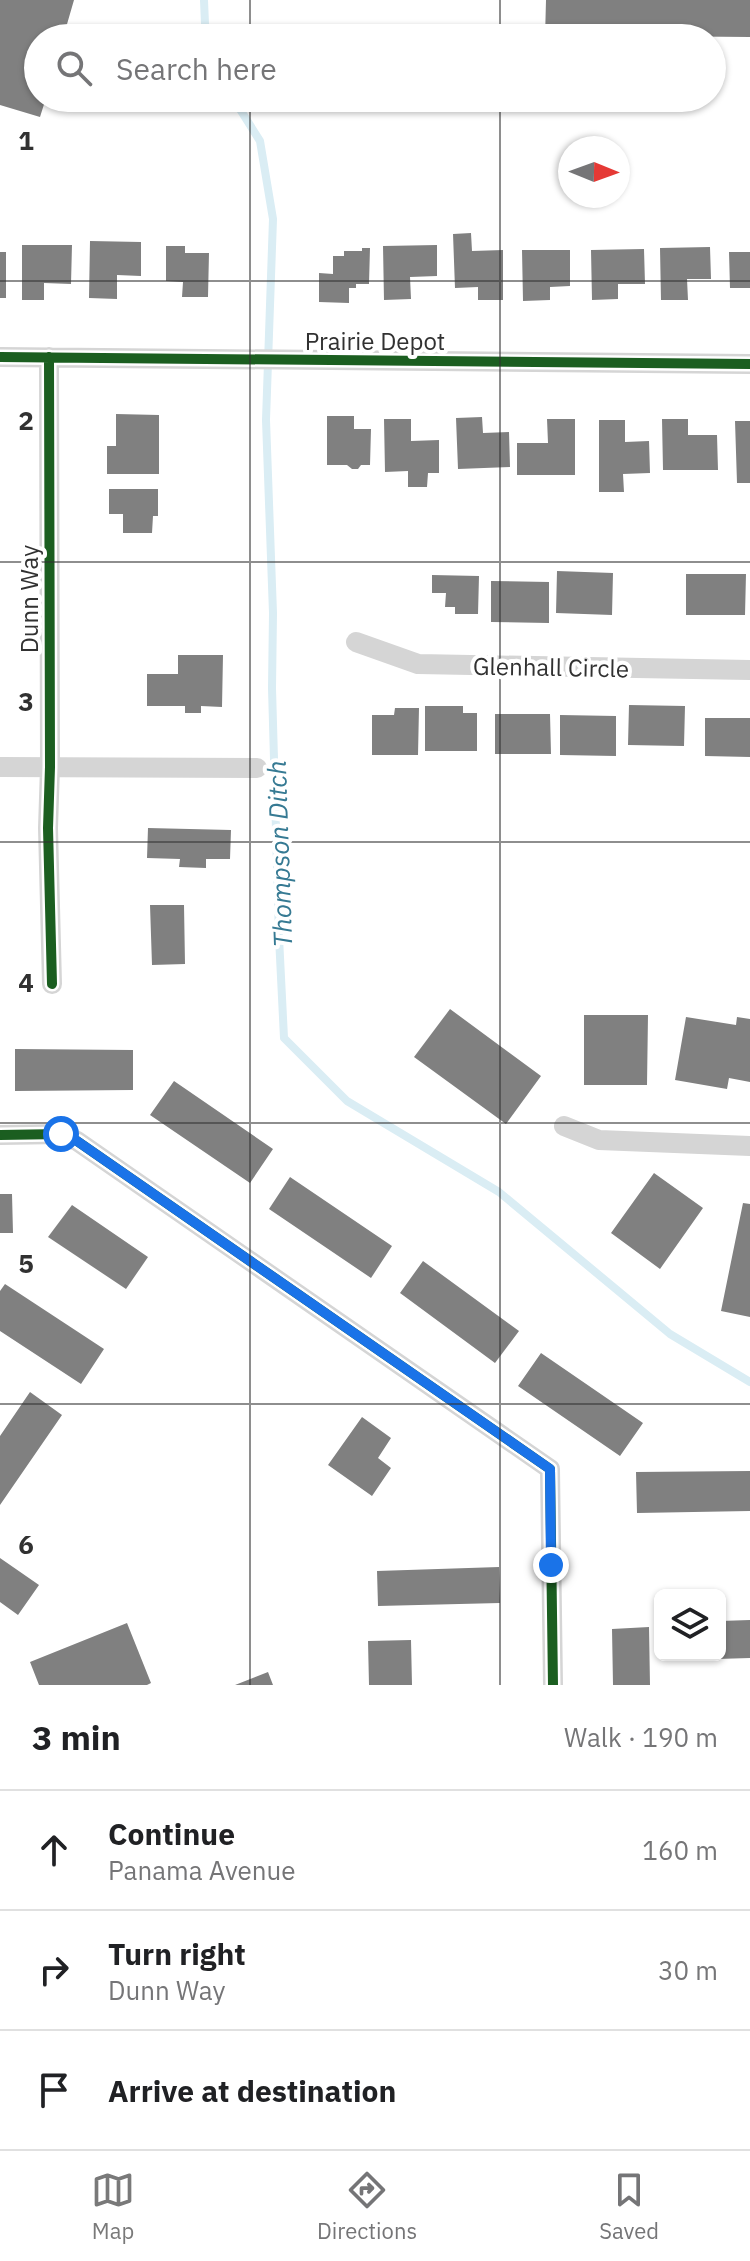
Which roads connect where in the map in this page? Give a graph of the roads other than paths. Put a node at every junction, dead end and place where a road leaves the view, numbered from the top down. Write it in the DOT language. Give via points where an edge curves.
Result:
graph roads {
  1 [pos="0,357"];
  2 [pos="49,357"];
  3 [pos="750,364"];
  4 [pos="356,642"];
  5 [pos="750,670"];
  6 [pos="0,767"];
  7 [pos="50,767"];
  8 [pos="257,768"];
  9 [pos="52,984"];
  10 [pos="564,1126"];
  11 [pos="0,1135"];
  12 [pos="750,1146"];
  13 [pos="553,1685"];
  1 -- 2 [label="street, Prairie Depot"];
  2 -- 3 [label="street, Prairie Depot"];
  2 -- 7 [label="street, Dunn Way"];
  4 -- 5 [label="street, Glenhall Circle" via="418,664"];
  6 -- 7 [label="street"];
  7 -- 8 [label="street"];
  7 -- 9 [label="street, Dunn Way"];
  10 -- 12 [label="street" via="599,1140"];
  11 -- 13 [label="street" via="61,1134 77,1141 550,1469"];
}
